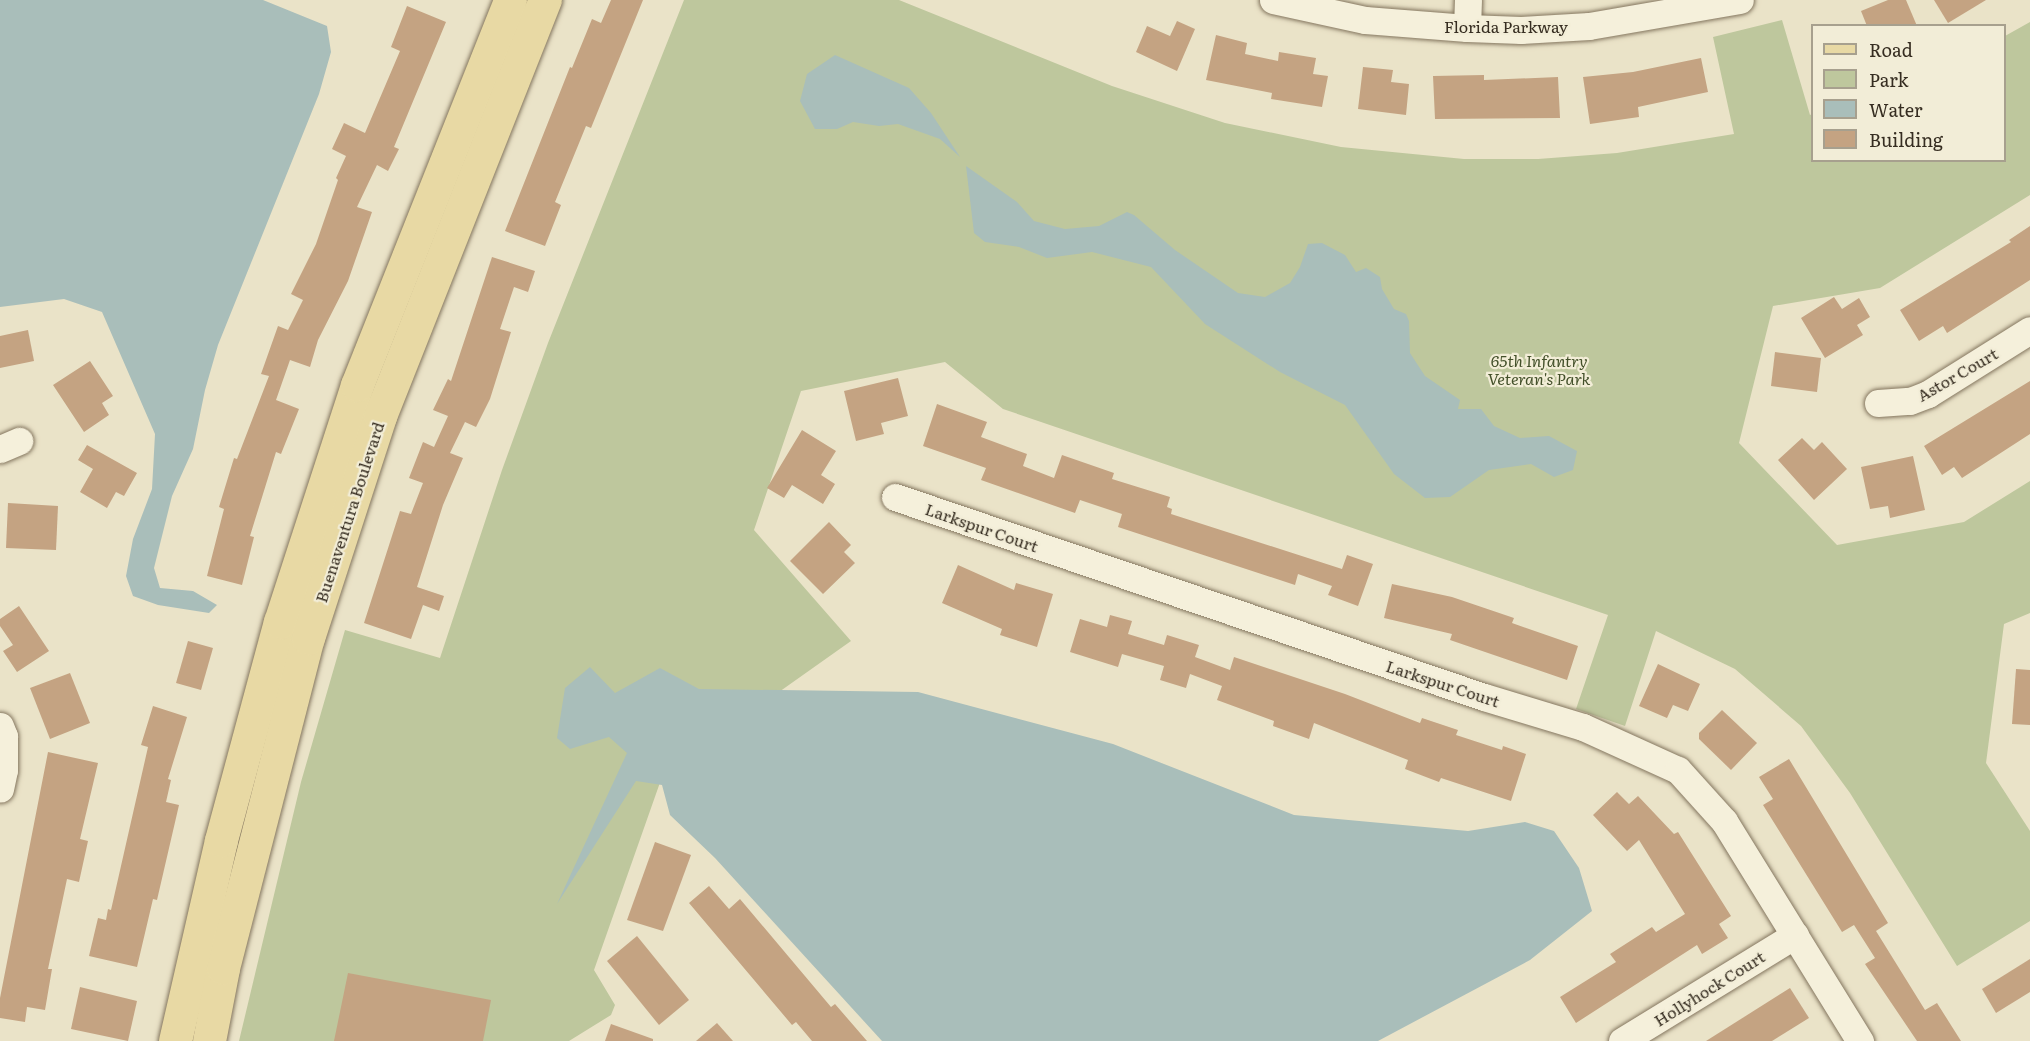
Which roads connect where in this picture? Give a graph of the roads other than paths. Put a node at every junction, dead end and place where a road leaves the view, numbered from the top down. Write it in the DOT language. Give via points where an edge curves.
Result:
graph roads {
  1 [pos="510,0"];
  2 [pos="545,0"];
  3 [pos="1274,0"];
  4 [pos="1468,0"];
  5 [pos="1740,0"];
  6 [pos="1467,28"];
  7 [pos="2030,330"];
  8 [pos="1878,403"];
  9 [pos="895,497"];
  10 [pos="0,726"];
  11 [pos="0,789"];
  12 [pos="1795,935"];
  13 [pos="175,1041"];
  14 [pos="208,1041"];
  15 [pos="1622,1041"];
  16 [pos="1860,1041"];
  1 -- 13 [label="main road, Buenaventura Boulevard" via="357,385 287,600 221,840"];
  2 -- 14 [label="main road, Buenaventura Boulevard" via="376,427 309,638 223,968"];
  3 -- 6 [label="street, Florida Parkway" via="1365,20"];
  4 -- 6 [label="street"];
  5 -- 6 [label="street, Florida Parkway" via="1589,26"];
  7 -- 8 [label="street, Astor Court" via="1928,394 1910,401"];
  9 -- 12 [label="street, Larkspur Court" via="1583,727 1678,770 1724,821"];
  10 -- 11 [label="street" via="4,736"];
  12 -- 15 [label="street, Hollyhock Court"];
  12 -- 16 [label="street, Larkspur Court"];
}
